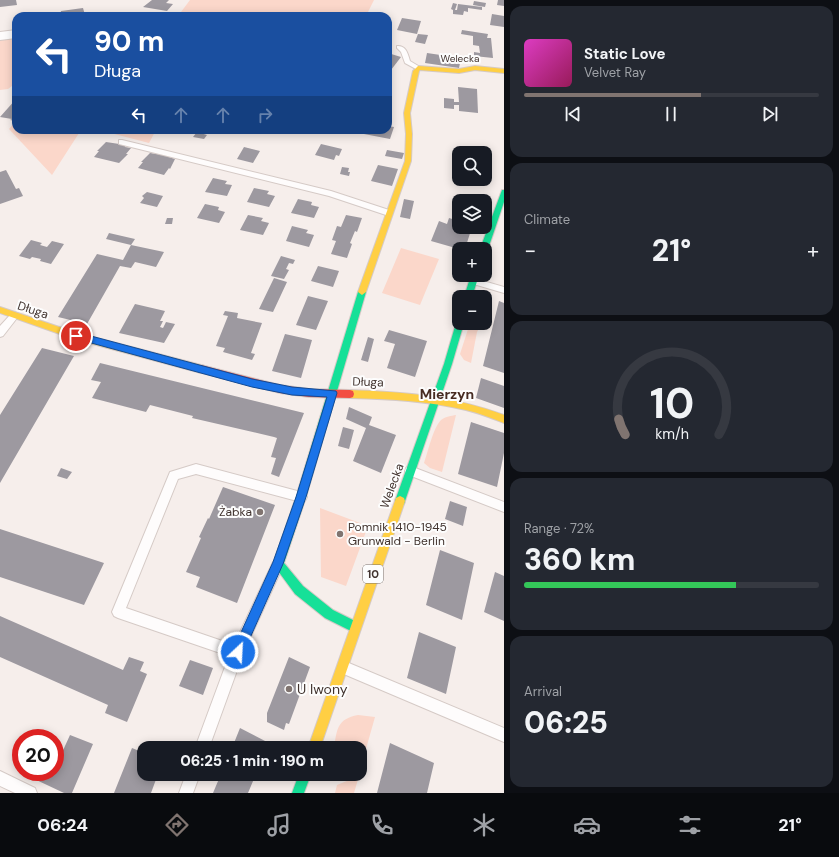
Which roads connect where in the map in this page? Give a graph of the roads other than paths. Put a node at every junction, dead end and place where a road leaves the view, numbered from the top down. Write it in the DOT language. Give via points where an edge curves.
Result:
graph roads {
  1 [pos="12,34"];
  2 [pos="0,36"];
  3 [pos="399,47"];
  4 [pos="418,68"];
  5 [pos="504,72"];
  6 [pos="122,142"];
  7 [pos="504,192"];
  8 [pos="502,207"];
  9 [pos="389,213"];
  10 [pos="487,242"];
  11 [pos="484,282"];
  12 [pos="504,290"];
  13 [pos="0,310"];
  14 [pos="14,316"];
  15 [pos="458,330"];
  16 [pos="0,333"];
  17 [pos="333,393"];
  18 [pos="435,400"];
  19 [pos="504,419"];
  20 [pos="410,471"];
  21 [pos="301,497"];
  22 [pos="504,507"];
  23 [pos="278,564"];
  24 [pos="355,627"];
  25 [pos="238,652"];
  26 [pos="342,666"];
  27 [pos="504,735"];
  28 [pos="205,741"];
  29 [pos="316,741"];
  30 [pos="0,778"];
  31 [pos="190,781"];
  32 [pos="302,781"];
  33 [pos="30,793"];
  34 [pos="186,793"];
  35 [pos="298,793"];
  1 -- 2 [label="street"];
  3 -- 4 [label="lane" via="404,51 407,62"];
  4 -- 5 [label="street, Welecka" via="459,71 475,68"];
  4 -- 9 [label="street" via="407,113 408,161"];
  6 -- 9 [label="lane" via="331,194"];
  7 -- 8 [label="street"];
  8 -- 10 [label="street"];
  9 -- 17 [label="street" via="360,296"];
  11 -- 12 [label="lane"];
  13 -- 14 [label="street, Długa"];
  14 -- 16 [label="lane"];
  14 -- 17 [label="street, Długa" via="56,330 252,383 292,391"];
  15 -- 18 [label="street, Welecka / 10"];
  17 -- 18 [label="street, Długa"];
  17 -- 21 [label="street"];
  18 -- 19 [label="street, Długa"];
  18 -- 20 [label="street, Welecka / 10"];
  20 -- 22 [label="lane"];
  20 -- 24 [label="street, Welecka / 10"];
  21 -- 23 [label="street"];
  21 -- 25 [label="lane" via="196,469 174,475 118,612"];
  23 -- 24 [label="street" via="299,590 329,614"];
  23 -- 25 [label="lane"];
  24 -- 26 [label="street, Welecka / 10"];
  25 -- 28 [label="lane"];
  26 -- 27 [label="lane"];
  26 -- 29 [label="street, Welecka / 10"];
  30 -- 33 [label="lane"];
  31 -- 34 [label="lane"];
  32 -- 35 [label="street"];
}
